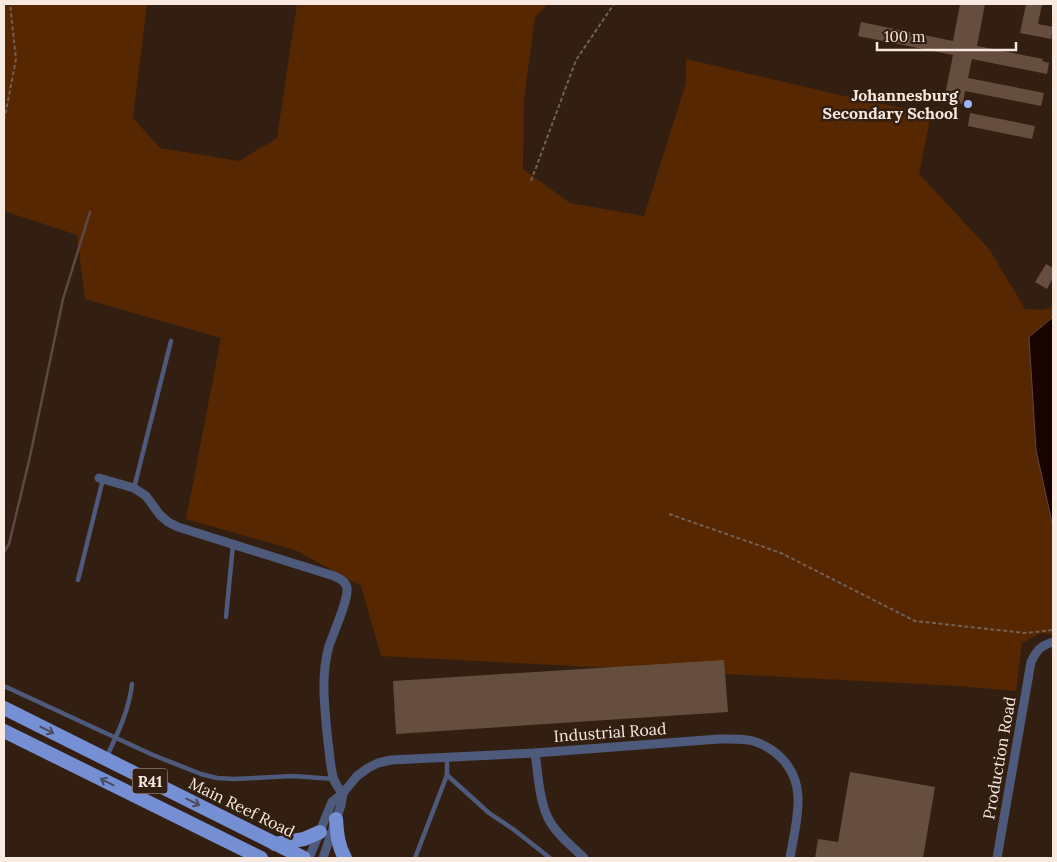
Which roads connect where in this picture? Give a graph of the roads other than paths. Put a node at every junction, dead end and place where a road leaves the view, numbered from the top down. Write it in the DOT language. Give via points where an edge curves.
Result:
graph roads {
  1 [pos="171,341"];
  2 [pos="101,478"];
  3 [pos="134,488"];
  4 [pos="233,545"];
  5 [pos="78,580"];
  6 [pos="226,617"];
  7 [pos="1053,642"];
  8 [pos="132,684"];
  9 [pos="4,686"];
  10 [pos="4,708"];
  11 [pos="4,731"];
  12 [pos="116,737"];
  13 [pos="535,753"];
  14 [pos="447,757"];
  15 [pos="106,759"];
  16 [pos="447,774"];
  17 [pos="334,779"];
  18 [pos="342,793"];
  19 [pos="336,819"];
  20 [pos="320,832"];
  21 [pos="274,844"];
  22 [pos="234,846"];
  23 [pos="250,858"];
  24 [pos="261,858"];
  25 [pos="304,858"];
  26 [pos="309,858"];
  27 [pos="323,858"];
  28 [pos="344,858"];
  29 [pos="415,858"];
  30 [pos="550,858"];
  31 [pos="584,858"];
  32 [pos="790,858"];
  33 [pos="997,858"];
  1 -- 3 [label="lane"];
  2 -- 3 [label="street"];
  2 -- 5 [label="lane"];
  3 -- 4 [label="street" via="146,496 168,522"];
  4 -- 6 [label="lane"];
  4 -- 17 [label="street" via="334,576 348,587 324,666 326,719"];
  7 -- 33 [label="street, Production Road" via="1040,648 1031,662"];
  8 -- 12 [label="lane"];
  9 -- 12 [label="lane"];
  10 -- 15 [label="main road, Main Reef Road / R41, one-way"];
  22 -- 11 [label="main road, R41, one-way"];
  12 -- 15 [label="lane"];
  12 -- 17 [label="lane" via="210,776"];
  13 -- 14 [label="street, Industrial Road"];
  13 -- 31 [label="street" via="548,818"];
  13 -- 32 [label="street, Industrial Road" via="735,738 767,746 787,764 797,787 798,809"];
  14 -- 16 [label="lane"];
  14 -- 18 [label="street, Industrial Road" via="378,763 357,776"];
  15 -- 21 [label="main road, Main Reef Road / R41, one-way"];
  16 -- 29 [label="lane"];
  16 -- 30 [label="lane" via="490,813"];
  17 -- 18 [label="street"];
  18 -- 19 [label="street"];
  18 -- 20 [label="street, Industrial Road" via="332,802"];
  19 -- 27 [label="street"];
  19 -- 28 [label="main road"];
  20 -- 21 [label="main road" via="304,839"];
  20 -- 26 [label="street, Industrial Road"];
  21 -- 25 [label="main road, Main Reef Road / R41"];
  22 -- 23 [label="main road"];
  22 -- 24 [label="main road, R41"];
}
